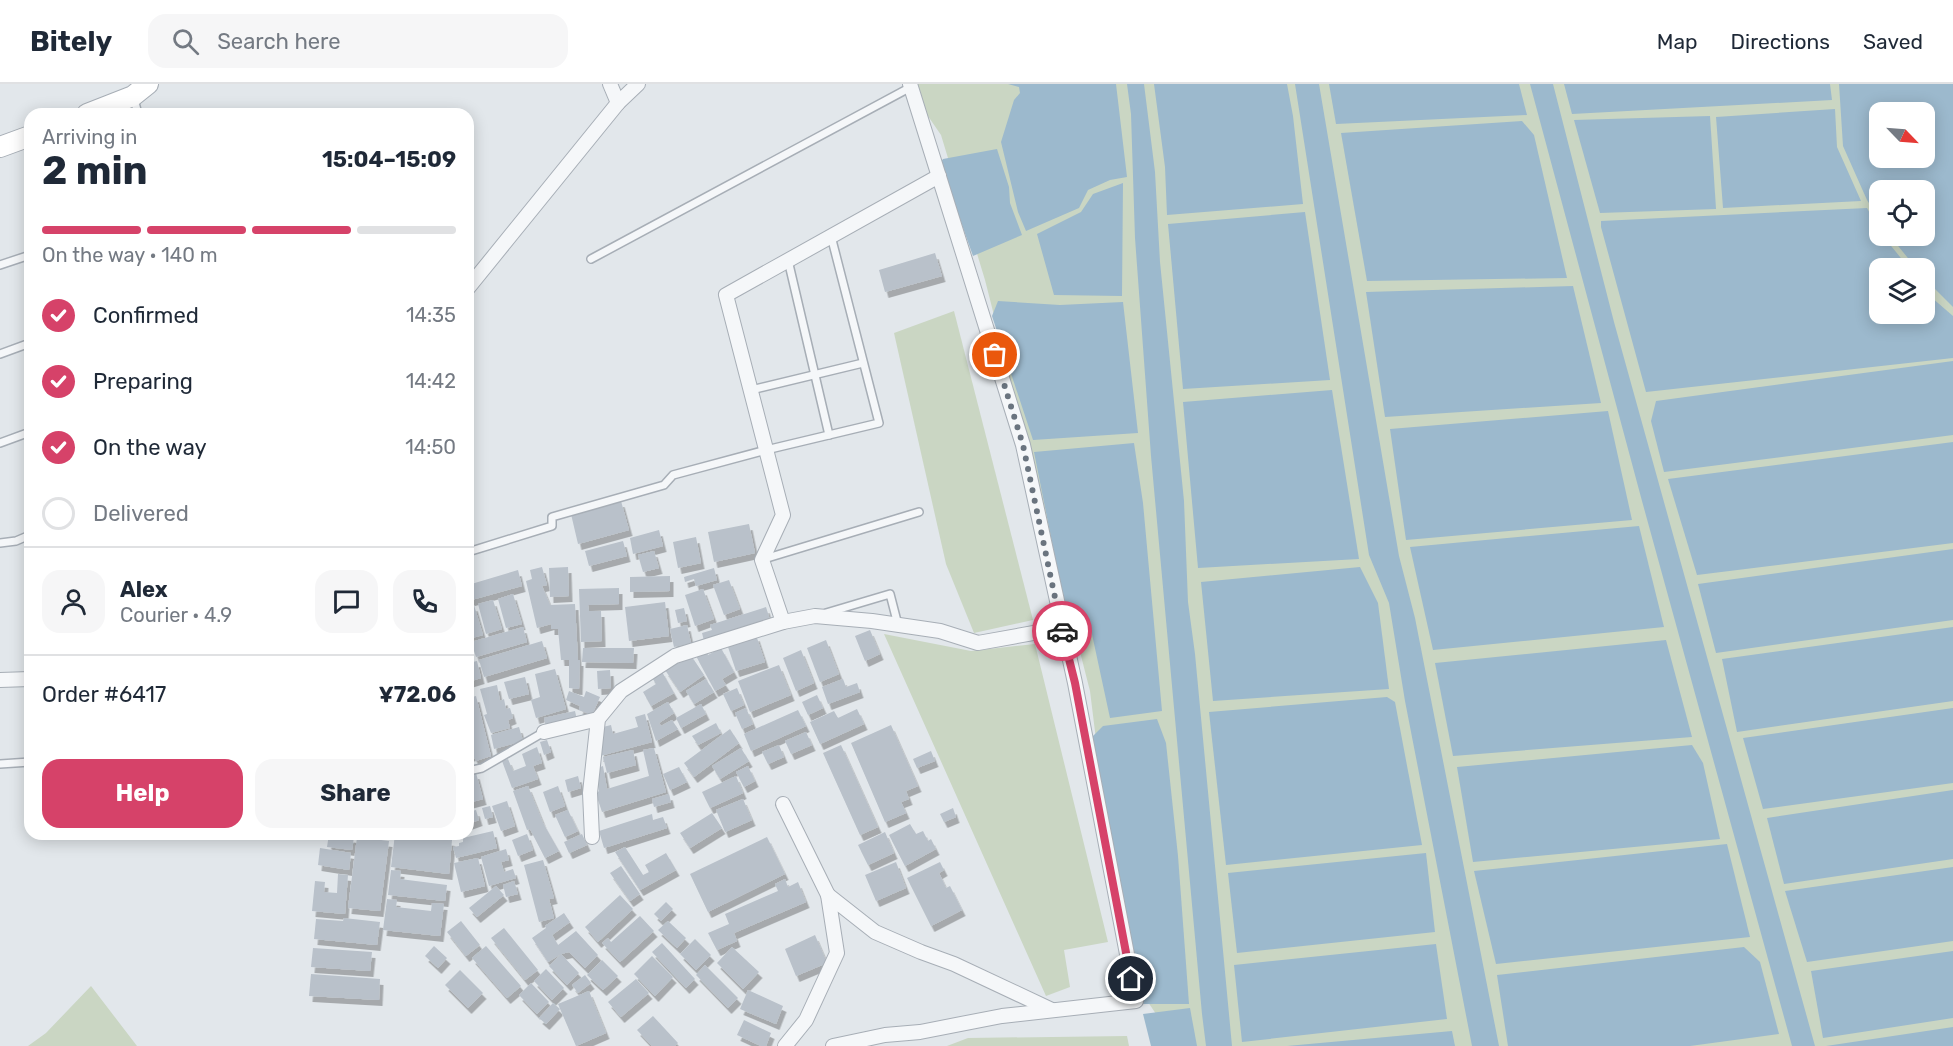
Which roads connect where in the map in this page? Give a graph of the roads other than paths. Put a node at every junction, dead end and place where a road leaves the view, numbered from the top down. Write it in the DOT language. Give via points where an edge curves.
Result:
graph roads {
  1 [pos="610,84"];
  2 [pos="638,84"];
  3 [pos="911,85"];
  4 [pos="140,98"];
  5 [pos="618,103"];
  6 [pos="107,108"];
  7 [pos="24,138"];
  8 [pos="0,147"];
  9 [pos="939,176"];
  10 [pos="831,236"];
  11 [pos="24,257"];
  12 [pos="591,259"];
  13 [pos="788,260"];
  14 [pos="0,265"];
  15 [pos="474,281"];
  16 [pos="24,345"];
  17 [pos="0,354"];
  18 [pos="863,363"];
  19 [pos="814,374"];
  20 [pos="751,390"];
  21 [pos="24,434"];
  22 [pos="829,435"];
  23 [pos="0,443"];
  24 [pos="766,450"];
  25 [pos="919,512"];
  26 [pos="24,538"];
  27 [pos="0,543"];
  28 [pos="474,550"];
  29 [pos="762,560"];
  30 [pos="814,616"];
  31 [pos="783,622"];
  32 [pos="898,625"];
  33 [pos="1061,628"];
  34 [pos="24,679"];
  35 [pos="0,680"];
  36 [pos="598,719"];
  37 [pos="544,732"];
  38 [pos="24,762"];
  39 [pos="0,764"];
  40 [pos="474,770"];
  41 [pos="783,804"];
  42 [pos="592,837"];
  43 [pos="828,894"];
  44 [pos="1054,1011"];
  45 [pos="785,1046"];
  46 [pos="833,1046"];
  1 -- 5 [label="street"];
  2 -- 5 [label="street"];
  3 -- 9 [label="street"];
  3 -- 12 [label="lane"];
  4 -- 6 [label="main road"];
  5 -- 15 [label="street"];
  7 -- 8 [label="main road"];
  9 -- 10 [label="street"];
  9 -- 33 [label="street" via="1023,445"];
  10 -- 13 [label="street"];
  10 -- 18 [label="lane"];
  11 -- 14 [label="lane"];
  13 -- 19 [label="lane"];
  13 -- 20 [label="street" via="726,295"];
  16 -- 17 [label="lane"];
  18 -- 19 [label="lane"];
  18 -- 22 [label="lane" via="879,423"];
  19 -- 20 [label="lane"];
  19 -- 22 [label="lane"];
  20 -- 24 [label="street"];
  21 -- 23 [label="lane"];
  22 -- 24 [label="lane"];
  24 -- 28 [label="lane" via="673,475 664,485 552,518 552,526"];
  24 -- 29 [label="street" via="783,515"];
  25 -- 29 [label="lane"];
  26 -- 27 [label="lane"];
  29 -- 31 [label="street"];
  30 -- 31 [label="street"];
  30 -- 32 [label="street"];
  30 -- 32 [label="lane" via="890,594"];
  31 -- 36 [label="street" via="675,656 621,691"];
  32 -- 33 [label="street" via="940,631 978,643"];
  33 -- 44 [label="street" via="1136,1001"];
  34 -- 35 [label="street"];
  36 -- 37 [label="street"];
  36 -- 42 [label="street" via="590,793"];
  37 -- 40 [label="lane"];
  38 -- 39 [label="lane"];
  41 -- 43 [label="street"];
  43 -- 44 [label="street" via="875,932"];
  43 -- 45 [label="street" via="837,953 806,1020"];
  44 -- 46 [label="street"];
}
